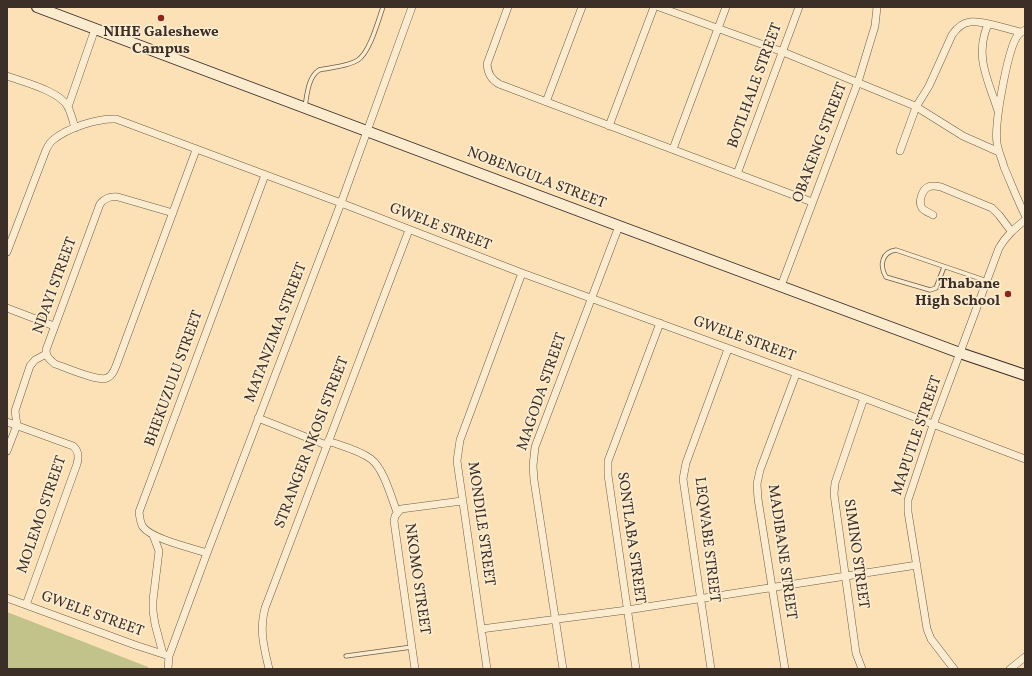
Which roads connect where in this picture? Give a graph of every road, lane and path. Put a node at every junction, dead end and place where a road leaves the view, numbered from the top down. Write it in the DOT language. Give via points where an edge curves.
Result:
graph roads {
  1 [pos="37,7"];
  2 [pos="383,7"];
  3 [pos="412,7"];
  4 [pos="508,7"];
  5 [pos="582,7"];
  6 [pos="654,7"];
  7 [pos="659,7"];
  8 [pos="726,7"];
  9 [pos="799,7"];
  10 [pos="877,7"];
  11 [pos="988,24"];
  12 [pos="95,29"];
  13 [pos="718,29"];
  14 [pos="1022,31"];
  15 [pos="783,52"];
  16 [pos="7,76"];
  17 [pos="858,82"];
  18 [pos="546,102"];
  19 [pos="68,107"];
  20 [pos="916,107"];
  21 [pos="304,108"];
  22 [pos="999,112"];
  23 [pos="609,126"];
  24 [pos="75,128"];
  25 [pos="367,132"];
  26 [pos="673,149"];
  27 [pos="196,150"];
  28 [pos="900,151"];
  29 [pos="999,152"];
  30 [pos="738,174"];
  31 [pos="265,175"];
  32 [pos="812,202"];
  33 [pos="341,203"];
  34 [pos="173,213"];
  35 [pos="933,215"];
  36 [pos="1025,215"];
  37 [pos="1025,220"];
  38 [pos="619,226"];
  39 [pos="409,230"];
  40 [pos="1011,231"];
  41 [pos="10,236"];
  42 [pos="7,252"];
  43 [pos="944,267"];
  44 [pos="522,273"];
  45 [pos="987,281"];
  46 [pos="781,286"];
  47 [pos="591,298"];
  48 [pos="7,308"];
  49 [pos="660,323"];
  50 [pos="54,326"];
  51 [pos="728,349"];
  52 [pos="960,353"];
  53 [pos="46,354"];
  54 [pos="796,374"];
  55 [pos="1025,375"];
  56 [pos="864,398"];
  57 [pos="258,418"];
  58 [pos="7,422"];
  59 [pos="16,425"];
  60 [pos="933,425"];
  61 [pos="327,443"];
  62 [pos="7,450"];
  63 [pos="1025,459"];
  64 [pos="462,501"];
  65 [pos="397,512"];
  66 [pos="153,535"];
  67 [pos="207,553"];
  68 [pos="917,565"];
  69 [pos="844,577"];
  70 [pos="772,588"];
  71 [pos="7,598"];
  72 [pos="700,598"];
  73 [pos="26,605"];
  74 [pos="627,610"];
  75 [pos="555,619"];
  76 [pos="481,629"];
  77 [pos="412,647"];
  78 [pos="166,655"];
  79 [pos="346,656"];
  80 [pos="1025,658"];
  81 [pos="168,669"];
  82 [pos="269,669"];
  83 [pos="415,669"];
  84 [pos="488,669"];
  85 [pos="563,669"];
  86 [pos="636,669"];
  87 [pos="711,669"];
  88 [pos="785,669"];
  89 [pos="862,669"];
  90 [pos="954,669"];
  91 [pos="1010,669"];
  1 -- 12 [label="street, NOBENGULA STREET"];
  2 -- 21 [label="lane" via="363,56 352,63 314,73"];
  3 -- 25 [label="street, MATANZIMA STREET"];
  4 -- 18 [label="street" via="487,64 488,73 500,84"];
  5 -- 18 [label="street"];
  6 -- 23 [label="street"];
  7 -- 13 [label="street"];
  8 -- 13 [label="street"];
  9 -- 15 [label="street, BOTLHALE STREET"];
  10 -- 17 [label="street, OBAKENG STREET" via="875,26"];
  11 -- 14 [label="street"];
  11 -- 20 [label="street" via="969,22 955,30 929,86"];
  11 -- 22 [label="street" via="981,48 982,63"];
  12 -- 19 [label="street"];
  12 -- 21 [label="street, NOBENGULA STREET"];
  13 -- 15 [label="street"];
  13 -- 26 [label="street"];
  14 -- 22 [label="street" via="1016,37 1011,51"];
  15 -- 17 [label="street"];
  15 -- 30 [label="street, BOTLHALE STREET"];
  16 -- 19 [label="street" via="54,94"];
  17 -- 20 [label="street"];
  17 -- 32 [label="street, OBAKENG STREET"];
  18 -- 23 [label="street"];
  19 -- 24 [label="street"];
  20 -- 28 [label="street"];
  20 -- 29 [label="street" via="964,136"];
  21 -- 25 [label="street, NOBENGULA STREET"];
  22 -- 29 [label="street" via="996,135"];
  23 -- 26 [label="street"];
  24 -- 27 [label="street, GWELE STREET" via="116,119"];
  24 -- 41 [label="street, GWELE STREET" via="52,140"];
  25 -- 33 [label="street, MATANZIMA STREET"];
  25 -- 38 [label="street, NOBENGULA STREET"];
  26 -- 30 [label="street"];
  27 -- 31 [label="street, GWELE STREET"];
  27 -- 34 [label="street, NDAYI STREET"];
  29 -- 36 [label="street"];
  30 -- 32 [label="street"];
  31 -- 33 [label="street, GWELE STREET"];
  31 -- 66 [label="street, BHEKUZULU STREET" via="140,512 143,526"];
  32 -- 46 [label="street, OBAKENG STREET"];
  33 -- 39 [label="street, GWELE STREET"];
  33 -- 57 [label="street, MATANZIMA STREET"];
  34 -- 50 [label="street, NDAYI STREET" via="118,197 103,200"];
  34 -- 53 [label="street, NDAYI STREET" via="110,376 101,380 55,364"];
  35 -- 40 [label="street" via="923,209 921,197 927,187 936,186 992,208"];
  37 -- 40 [label="street, MAPUTLE STREET"];
  38 -- 46 [label="street, NOBENGULA STREET"];
  38 -- 47 [label="street, MAGODA STREET"];
  39 -- 44 [label="street, GWELE STREET"];
  39 -- 61 [label="street, STRANGER NKOSI STREET"];
  40 -- 45 [label="street, MAPUTLE STREET" via="999,248"];
  41 -- 42 [label="street, GWELE STREET"];
  43 -- 43 [label="lane" via="936,288 930,290 886,277 882,271 885,255 896,250"];
  43 -- 45 [label="lane"];
  44 -- 47 [label="street, GWELE STREET"];
  44 -- 64 [label="street, MONDILE STREET" via="460,440 457,461"];
  45 -- 52 [label="street, MAPUTLE STREET"];
  46 -- 52 [label="street, NOBENGULA STREET"];
  47 -- 49 [label="street, GWELE STREET"];
  47 -- 75 [label="street, MAGODA STREET" via="533,456 534,480"];
  48 -- 50 [label="street"];
  49 -- 51 [label="street, GWELE STREET"];
  49 -- 74 [label="street, SONTLABA STREET" via="608,461"];
  50 -- 53 [label="street, NDAYI STREET"];
  51 -- 54 [label="street, GWELE STREET"];
  51 -- 72 [label="street, LEQWABE STREET" via="684,471 684,488"];
  52 -- 55 [label="street, NOBENGULA STREET"];
  52 -- 60 [label="street, MAPUTLE STREET"];
  53 -- 59 [label="street" via="30,366 15,411"];
  54 -- 56 [label="street, GWELE STREET"];
  54 -- 70 [label="street, MADIBANE STREET" via="757,484"];
  56 -- 60 [label="street, GWELE STREET"];
  56 -- 69 [label="street, SIMINO STREET" via="834,488"];
  57 -- 61 [label="street"];
  57 -- 67 [label="street, MATANZIMA STREET"];
  58 -- 59 [label="street, MOLEMO STREET"];
  59 -- 62 [label="street"];
  59 -- 73 [label="street, MOLEMO STREET" via="73,446 77,450 78,458"];
  60 -- 63 [label="street, GWELE STREET"];
  60 -- 68 [label="street, MAPUTLE STREET" via="908,500"];
  61 -- 65 [label="street" via="362,454 372,460 384,477"];
  61 -- 82 [label="street, STRANGER NKOSI STREET" via="262,620 262,640"];
  64 -- 65 [label="street, NKOMO STREET" via="401,509"];
  64 -- 76 [label="street, MONDILE STREET"];
  65 -- 77 [label="street, NKOMO STREET" via="394,521"];
  66 -- 67 [label="street"];
  66 -- 78 [label="street" via="159,551 152,600 153,611"];
  67 -- 78 [label="street, MATANZIMA STREET"];
  68 -- 69 [label="street"];
  68 -- 90 [label="street, MAPUTLE STREET" via="927,628 931,639"];
  69 -- 70 [label="street"];
  69 -- 89 [label="street, SIMINO STREET" via="856,654"];
  70 -- 72 [label="street"];
  70 -- 88 [label="street, MADIBANE STREET"];
  71 -- 73 [label="street, GWELE STREET"];
  72 -- 74 [label="street"];
  72 -- 87 [label="street, LEQWABE STREET"];
  73 -- 78 [label="street, GWELE STREET"];
  74 -- 75 [label="street"];
  74 -- 86 [label="street, SONTLABA STREET"];
  75 -- 76 [label="street"];
  75 -- 85 [label="street, MAGODA STREET"];
  76 -- 84 [label="street, MONDILE STREET"];
  77 -- 79 [label="lane"];
  77 -- 83 [label="street, NKOMO STREET"];
  78 -- 81 [label="street, MATANZIMA STREET"];
  80 -- 91 [label="street"];
}
